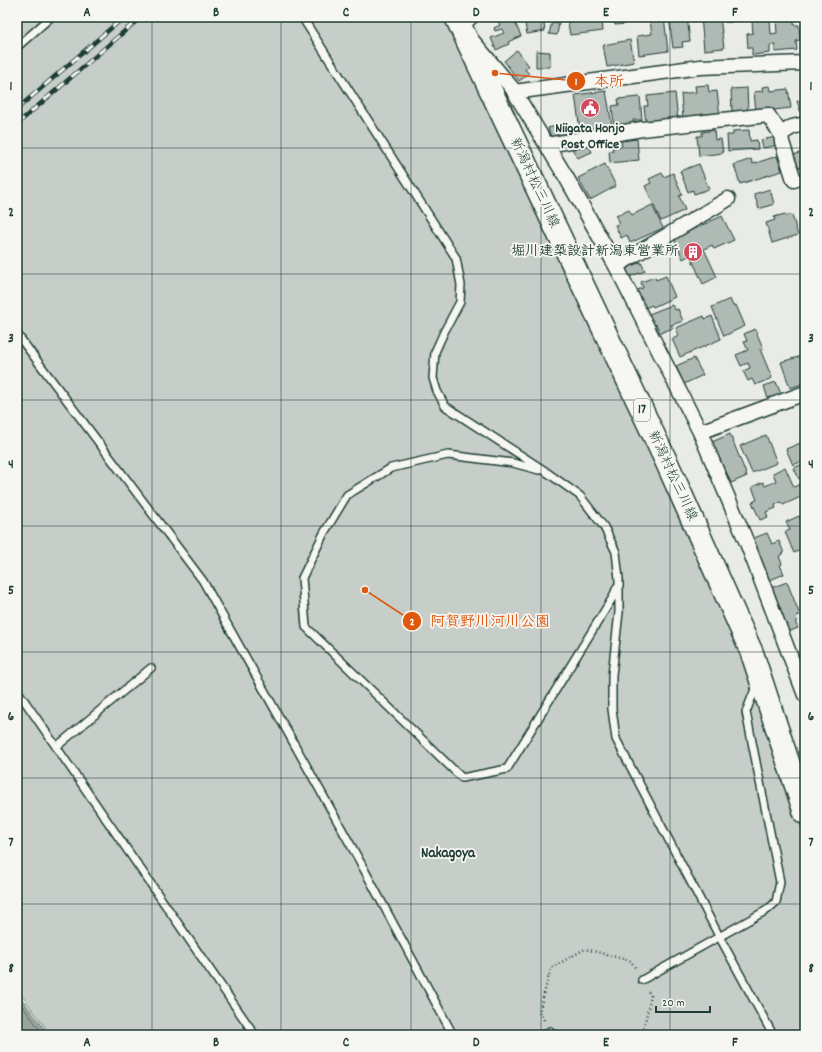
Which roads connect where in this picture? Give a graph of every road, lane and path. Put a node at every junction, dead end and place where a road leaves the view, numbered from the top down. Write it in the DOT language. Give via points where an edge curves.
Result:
graph roads {
  1 [pos="51,17"];
  2 [pos="302,17"];
  3 [pos="462,20"];
  4 [pos="17,46"];
  5 [pos="805,63"];
  6 [pos="514,92"];
  7 [pos="805,124"];
  8 [pos="781,134"];
  9 [pos="546,145"];
  10 [pos="794,180"];
  11 [pos="728,199"];
  12 [pos="616,266"];
  13 [pos="17,334"];
  14 [pos="805,393"];
  15 [pos="700,432"];
  16 [pos="546,471"];
  17 [pos="619,579"];
  18 [pos="151,668"];
  19 [pos="760,676"];
  20 [pos="17,690"];
  21 [pos="804,690"];
  22 [pos="56,747"];
  23 [pos="805,813"];
  24 [pos="719,936"];
  25 [pos="642,980"];
  26 [pos="550,1031"];
  27 [pos="255,1035"];
  28 [pos="453,1035"];
  29 [pos="543,1035"];
  30 [pos="642,1035"];
  31 [pos="773,1035"];
  1 -- 4 [label="lane"];
  2 -- 16 [label="lane" via="456,258 461,285 460,302 435,352 433,378 436,391 445,406"];
  3 -- 6 [label="street"];
  3 -- 19 [label="main road, 新潟村松三川線 / 17" via="667,463"];
  5 -- 6 [label="street" via="700,66"];
  6 -- 9 [label="street"];
  7 -- 8 [label="street" via="792,127"];
  8 -- 9 [label="street" via="768,115 642,129"];
  8 -- 10 [label="street"];
  9 -- 12 [label="street"];
  11 -- 12 [label="street"];
  12 -- 15 [label="street"];
  13 -- 28 [label="lane" via="203,581 354,851"];
  14 -- 15 [label="street"];
  15 -- 21 [label="street" via="747,543"];
  16 -- 17 [label="lane" via="580,496 604,527 616,552"];
  16 -- 17 [label="lane" via="513,463 448,455 392,468 347,495 324,533 302,578 306,627 462,778 506,769 613,597"];
  17 -- 24 [label="lane" via="619,612 612,682 616,739"];
  18 -- 22 [label="lane"];
  19 -- 23 [label="main road, 新潟村松三川線 / 17"];
  19 -- 24 [label="lane" via="746,712 780,882 776,902 767,910"];
  20 -- 22 [label="lane"];
  22 -- 27 [label="lane"];
  24 -- 25 [label="lane"];
  24 -- 31 [label="lane"];
  25 -- 26 [label="path" via="631,961 585,949 552,968 540,1012"];
  25 -- 30 [label="path" via="651,996"];
  26 -- 29 [label="lane"];
}
